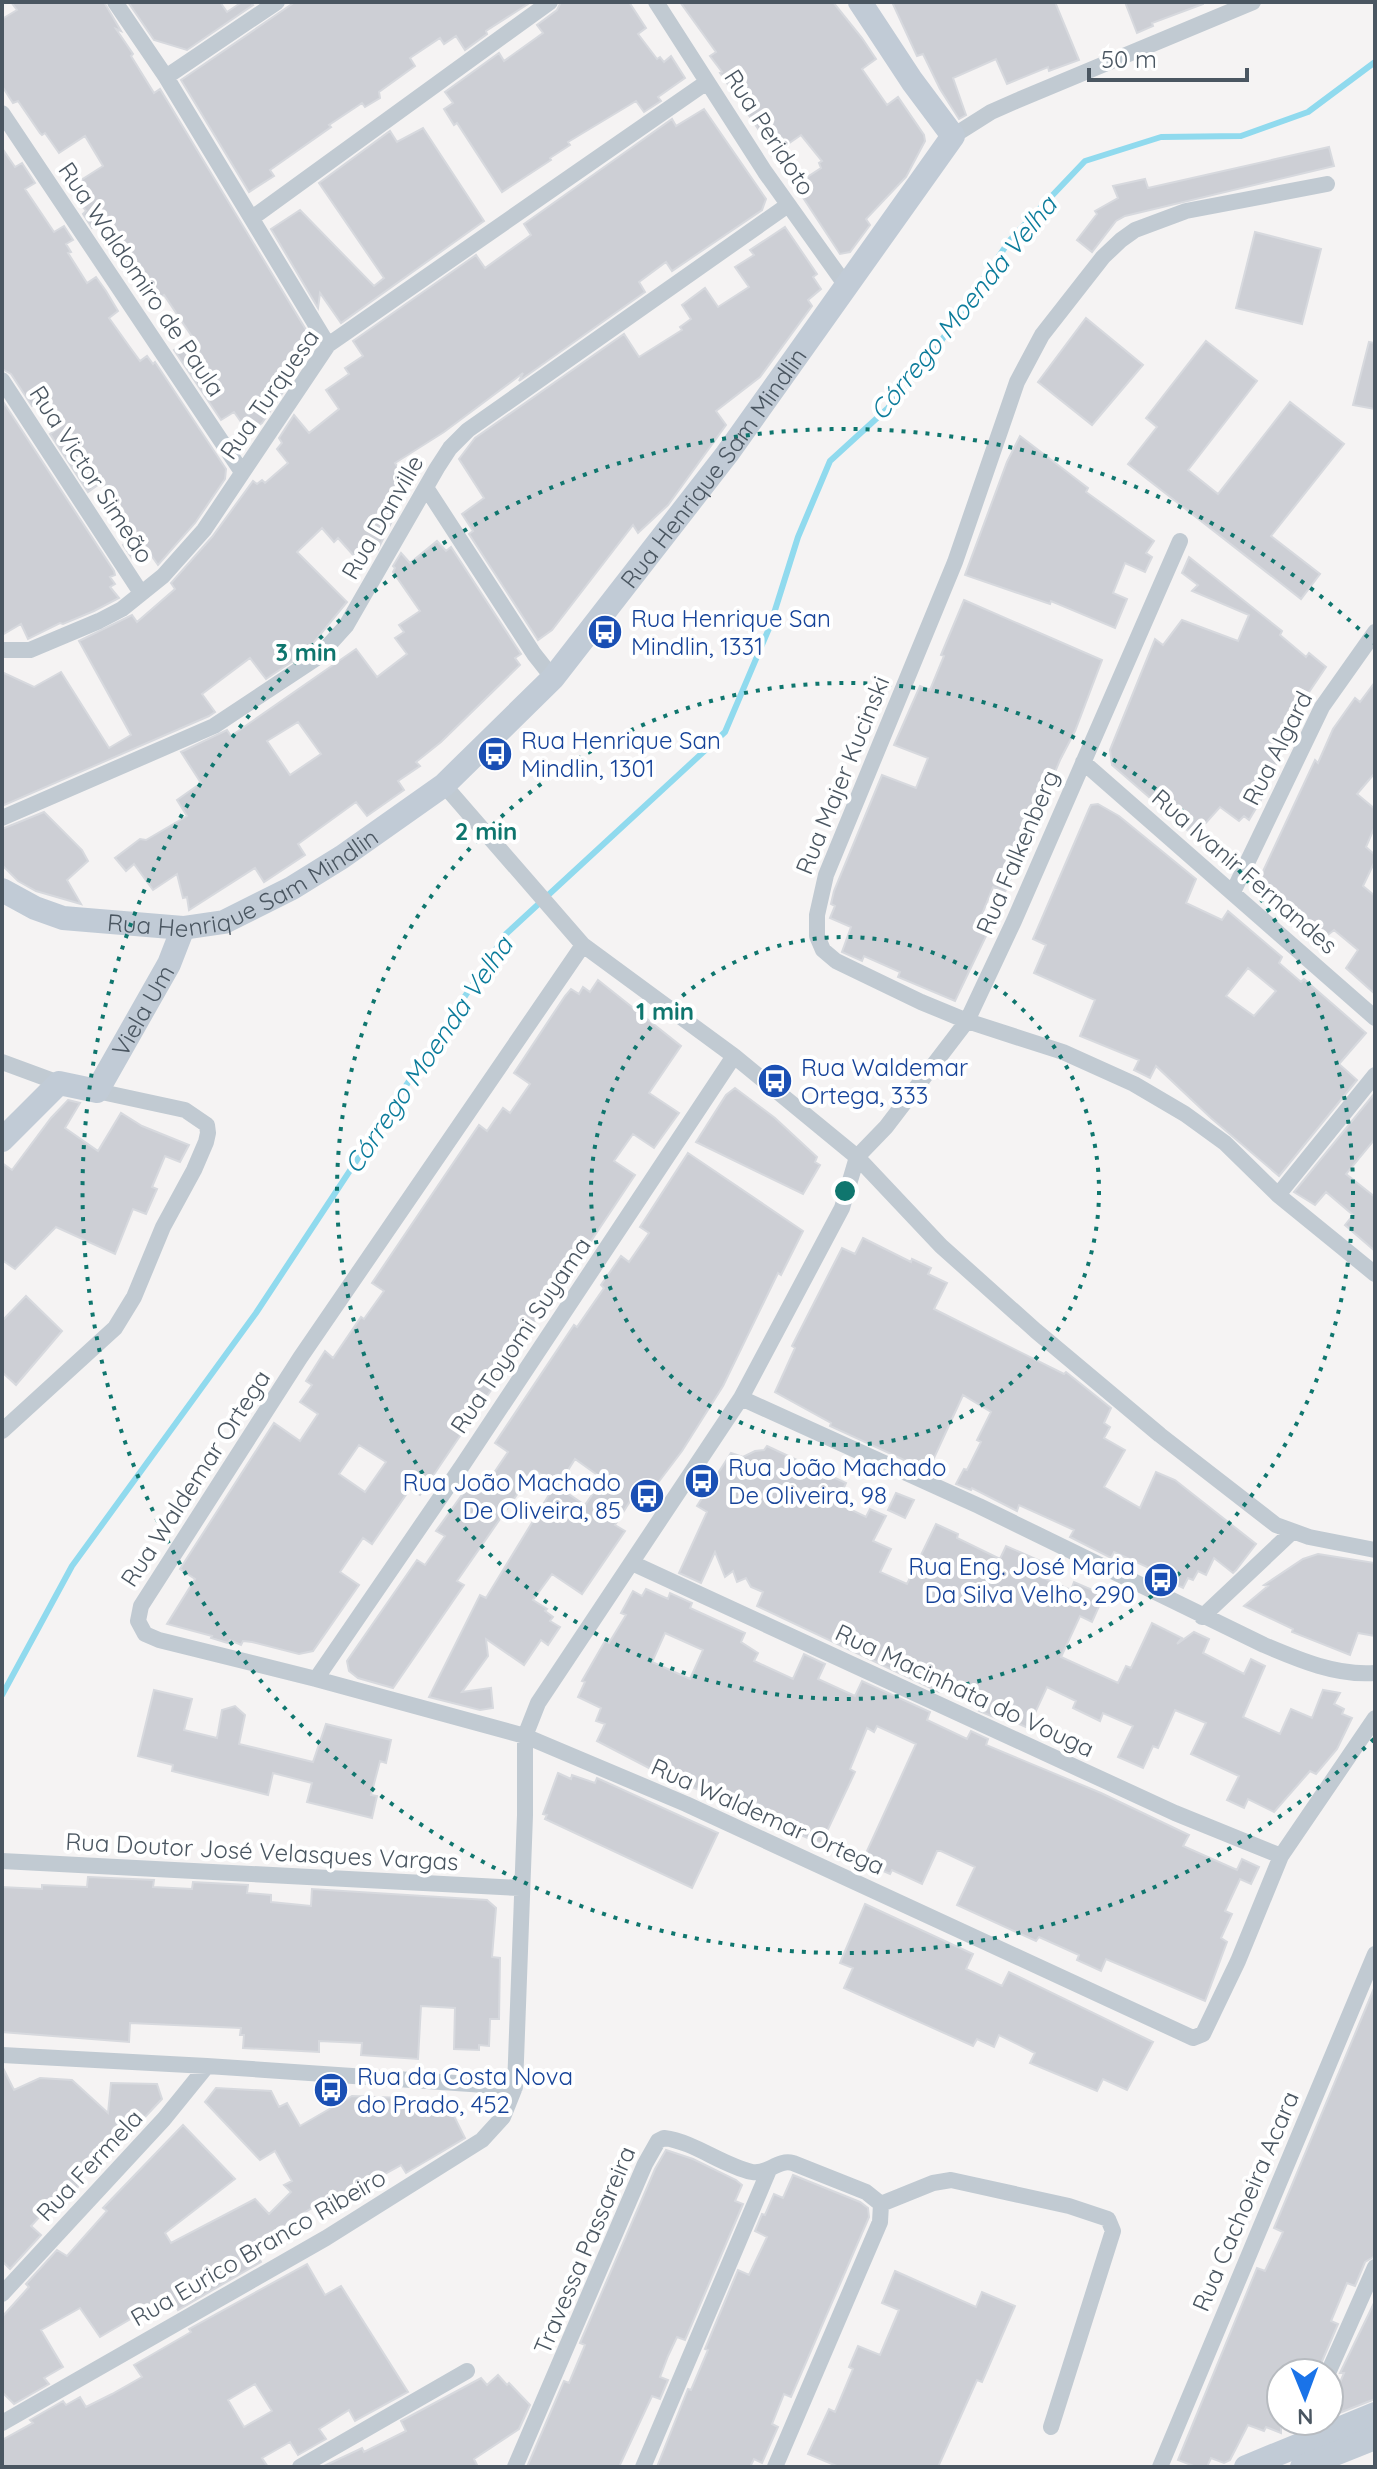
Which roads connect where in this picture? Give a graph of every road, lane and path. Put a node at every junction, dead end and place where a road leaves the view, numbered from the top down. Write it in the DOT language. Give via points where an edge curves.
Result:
graph roads {
  1 [pos="115,2"];
  2 [pos="277,2"];
  3 [pos="550,2"];
  4 [pos="656,2"];
  5 [pos="860,2"];
  6 [pos="1253,2"];
  7 [pos="166,77"];
  8 [pos="707,82"];
  9 [pos="2,113"];
  10 [pos="953,136"];
  11 [pos="1327,184"];
  12 [pos="788,205"];
  13 [pos="252,218"];
  14 [pos="847,287"];
  15 [pos="328,345"];
  16 [pos="2,380"];
  17 [pos="242,472"];
  18 [pos="427,489"];
  19 [pos="1180,541"];
  20 [pos="141,593"];
  21 [pos="1375,632"];
  22 [pos="2,650"];
  23 [pos="553,678"];
  24 [pos="1083,762"];
  25 [pos="444,785"];
  26 [pos="2,818"];
  27 [pos="2,890"];
  28 [pos="1233,892"];
  29 [pos="183,928"];
  30 [pos="583,945"];
  31 [pos="1375,1018"];
  32 [pos="967,1021"];
  33 [pos="734,1056"];
  34 [pos="2,1062"];
  35 [pos="1375,1075"];
  36 [pos="59,1083"];
  37 [pos="97,1091"];
  38 [pos="2,1140"];
  39 [pos="857,1157"];
  40 [pos="1278,1195"];
  41 [pos="1375,1274"];
  42 [pos="741,1398"];
  43 [pos="2,1431"];
  44 [pos="1291,1533"];
  45 [pos="1375,1550"];
  46 [pos="632,1563"];
  47 [pos="1202,1617"];
  48 [pos="1375,1673"];
  49 [pos="316,1679"];
  50 [pos="1375,1718"];
  51 [pos="525,1736"];
  52 [pos="1281,1856"];
  53 [pos="2,1861"];
  54 [pos="520,1888"];
  55 [pos="1375,1954"];
  56 [pos="1371,1975"];
  57 [pos="2,2055"];
  58 [pos="207,2066"];
  59 [pos="515,2087"];
  60 [pos="769,2170"];
  61 [pos="881,2204"];
  62 [pos="1375,2267"];
  63 [pos="2,2294"];
  64 [pos="1335,2357"];
  65 [pos="467,2371"];
  66 [pos="1375,2414"];
  67 [pos="1345,2422"];
  68 [pos="2,2423"];
  69 [pos="1051,2427"];
  70 [pos="1300,2437"];
  71 [pos="1375,2438"];
  72 [pos="300,2467"];
  73 [pos="515,2467"];
  74 [pos="643,2467"];
  75 [pos="775,2467"];
  76 [pos="1160,2467"];
  77 [pos="1246,2467"];
  78 [pos="1302,2467"];
  1 -- 7 [label="street"];
  2 -- 7 [label="street"];
  3 -- 13 [label="street"];
  4 -- 8 [label="street, Rua Peridoto"];
  5 -- 10 [label="street"];
  6 -- 10 [label="street" via="1003,106"];
  7 -- 13 [label="street"];
  8 -- 12 [label="street, Rua Peridoto"];
  8 -- 15 [label="street, Rua Turquesa"];
  9 -- 17 [label="street, Rua Waldomiro de Paula"];
  10 -- 14 [label="street, Rua Henrique Sam Mindlin"];
  11 -- 32 [label="street, Rua Majer Kucinski" via="1186,211 1121,240 1042,335 1017,382 955,562 826,875 817,915 817,936 836,961"];
  12 -- 14 [label="street, Rua Peridoto"];
  12 -- 18 [label="street, Rua Danville" via="468,430 450,448"];
  13 -- 15 [label="street"];
  14 -- 23 [label="street, Rua Henrique Sam Mindlin" via="727,454"];
  15 -- 17 [label="street, Rua Turquesa"];
  16 -- 20 [label="street, Rua Victor Simeão"];
  17 -- 20 [label="street, Rua Turquesa" via="185,553"];
  18 -- 23 [label="street"];
  18 -- 26 [label="street, Rua Danville" via="346,626 318,657 214,726"];
  19 -- 24 [label="street, Rua Falkenberg"];
  20 -- 22 [label="street, Rua Turquesa" via="122,609 41,646"];
  21 -- 28 [label="street, Rua Algard" via="1322,707"];
  23 -- 25 [label="street, Rua Henrique Sam Mindlin"];
  24 -- 28 [label="street, Rua Ivanir Fernandes"];
  24 -- 32 [label="street, Rua Falkenberg"];
  25 -- 29 [label="street, Rua Henrique Sam Mindlin" via="292,888 224,922"];
  25 -- 30 [label="street"];
  27 -- 29 [label="street, Rua Henrique Sam Mindlin" via="63,918"];
  28 -- 31 [label="street, Rua Ivanir Fernandes"];
  29 -- 37 [label="street, Viela Um" via="169,964"];
  30 -- 33 [label="street"];
  30 -- 49 [label="street, Rua Waldemar Ortega" via="300,1358 141,1606 139,1628 150,1636"];
  32 -- 39 [label="street, Rua Falkenberg"];
  32 -- 40 [label="street, Rua Majer Kucinski" via="1063,1052 1134,1084 1225,1143"];
  33 -- 39 [label="street"];
  33 -- 49 [label="street, Rua Toyomi Suyama"];
  34 -- 36 [label="street"];
  35 -- 40 [label="street"];
  36 -- 37 [label="street"];
  36 -- 38 [label="street"];
  37 -- 43 [label="street" via="185,1110 207,1125 208,1133 115,1328"];
  39 -- 42 [label="street" via="842,1208"];
  39 -- 44 [label="street" via="941,1246 1036,1331 1222,1485"];
  40 -- 41 [label="street, Rua Majer Kucinski"];
  42 -- 46 [label="street"];
  42 -- 47 [label="street" via="979,1506"];
  44 -- 45 [label="street"];
  44 -- 47 [label="street"];
  46 -- 51 [label="street" via="538,1703"];
  46 -- 52 [label="street, Rua Macinhata do Vouga" via="1175,1813"];
  47 -- 48 [label="street" via="1304,1662"];
  49 -- 51 [label="street, Rua Waldemar Ortega"];
  50 -- 52 [label="street, Rua Waldemar Ortega"];
  51 -- 52 [label="street, Rua Waldemar Ortega" via="806,1858 1193,2038 1203,2034"];
  51 -- 54 [label="street"];
  53 -- 54 [label="street, Rua Doutor José Velasques Vargas"];
  54 -- 59 [label="street"];
  55 -- 56 [label="street, Rua Cachoeira Acara"];
  56 -- 76 [label="street, Rua Cachoeira Acara"];
  57 -- 58 [label="street"];
  58 -- 59 [label="street"];
  58 -- 63 [label="street, Rua Fermela"];
  59 -- 68 [label="street, Rua Eurico Branco Ribeiro" via="503,2117 482,2140 326,2238"];
  60 -- 61 [label="street, Travessa Passareira" via="782,2162 793,2163 866,2192"];
  60 -- 73 [label="street, Travessa Passareira" via="751,2171 668,2138 658,2141"];
  60 -- 74 [label="street"];
  61 -- 69 [label="street" via="951,2180 1108,2219 1113,2231"];
  61 -- 75 [label="street" via="876,2233"];
  62 -- 64 [label="street"];
  65 -- 72 [label="street"];
  66 -- 67 [label="street"];
  70 -- 77 [label="street"];
  71 -- 78 [label="street"];
}
